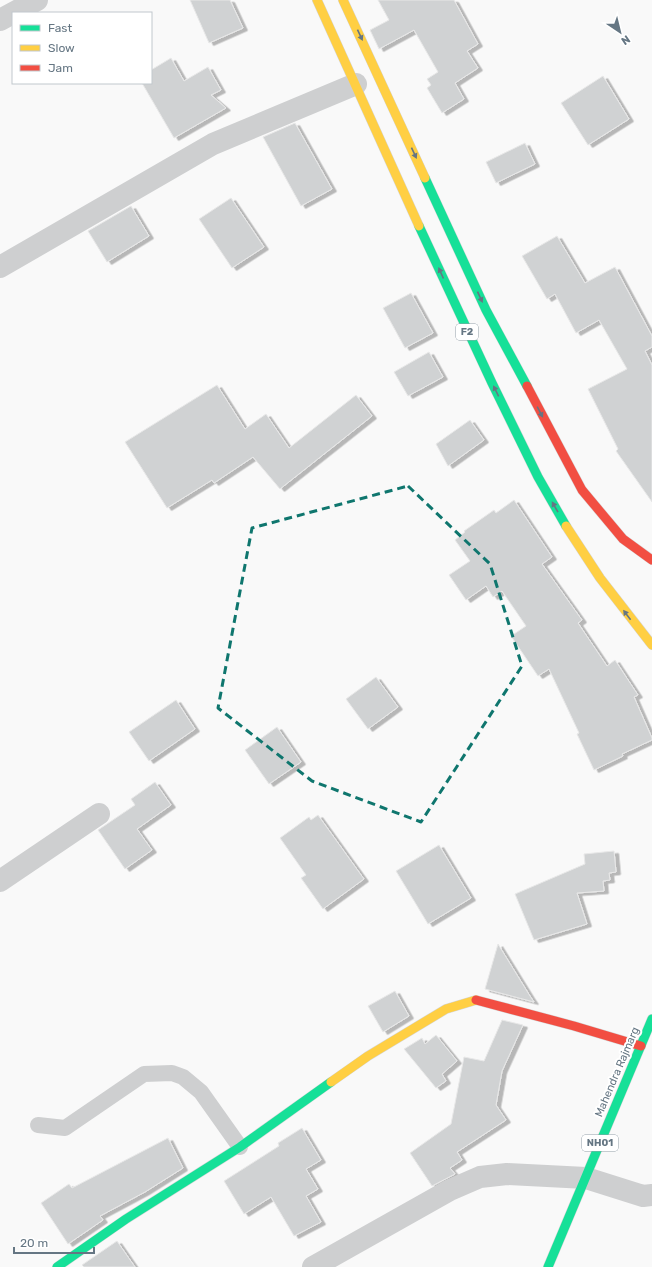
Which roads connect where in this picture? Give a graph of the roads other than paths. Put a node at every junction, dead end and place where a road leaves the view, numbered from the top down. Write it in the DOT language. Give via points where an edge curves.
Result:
graph roads {
  1 [pos="37,0"];
  2 [pos="317,0"];
  3 [pos="343,0"];
  4 [pos="15,12"];
  5 [pos="12,14"];
  6 [pos="0,20"];
  7 [pos="356,84"];
  8 [pos="0,267"];
  9 [pos="652,560"];
  10 [pos="652,644"];
  11 [pos="99,814"];
  12 [pos="0,882"];
  13 [pos="652,1019"];
  14 [pos="640,1046"];
  15 [pos="38,1125"];
  16 [pos="240,1147"];
  17 [pos="586,1178"];
  18 [pos="652,1195"];
  19 [pos="57,1267"];
  20 [pos="313,1267"];
  21 [pos="548,1267"];
  1 -- 4 [label="street"];
  2 -- 7 [label="main road, F2"];
  3 -- 9 [label="main road, F2, one-way" via="486,310 582,490 623,539"];
  5 -- 6 [label="street"];
  7 -- 8 [label="street" via="213,144"];
  10 -- 7 [label="main road, F2, one-way" via="628,617 555,507 462,320"];
  11 -- 12 [label="street"];
  13 -- 14 [label="main road, Mahendra Rajmarg / NH01"];
  14 -- 16 [label="main road" via="476,1000 446,1009 368,1056"];
  14 -- 17 [label="main road, Mahendra Rajmarg / NH01"];
  15 -- 16 [label="lane" via="64,1128 144,1074 172,1073 183,1077 201,1092"];
  16 -- 19 [label="main road" via="126,1219"];
  17 -- 18 [label="street" via="644,1196"];
  17 -- 20 [label="street" via="507,1174 480,1177 450,1190"];
  17 -- 21 [label="main road, Mahendra Rajmarg / NH01"];
}
